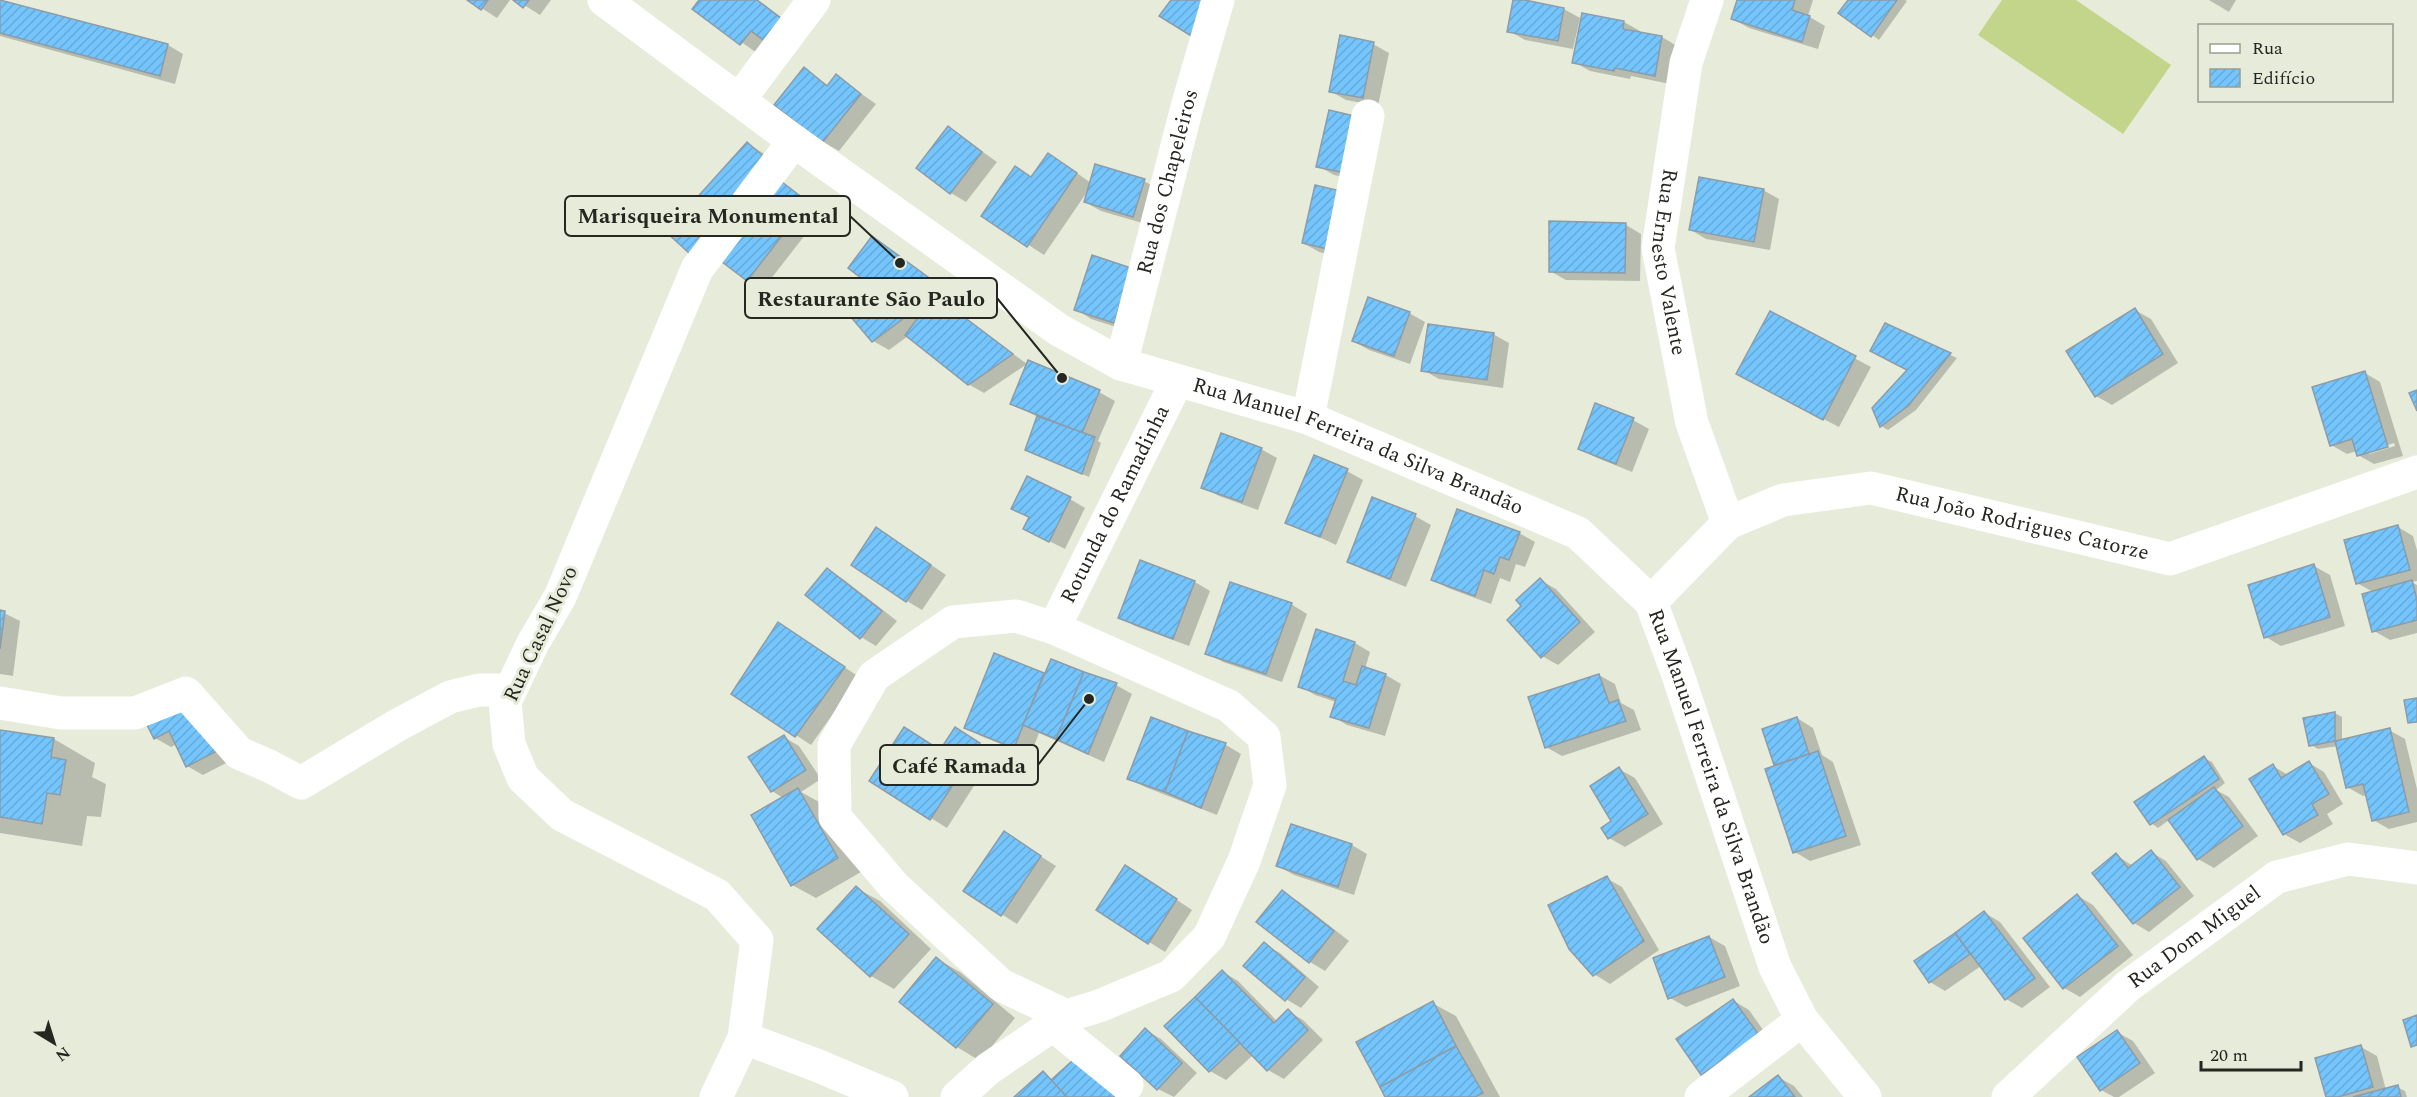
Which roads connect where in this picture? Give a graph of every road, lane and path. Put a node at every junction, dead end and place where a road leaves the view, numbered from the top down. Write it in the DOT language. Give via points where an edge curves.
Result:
graph roads {
  1 [pos="604,0"];
  2 [pos="814,0"];
  3 [pos="1218,0"];
  4 [pos="1707,0"];
  5 [pos="739,100"];
  6 [pos="1368,116"];
  7 [pos="794,141"];
  8 [pos="1120,364"];
  9 [pos="1177,381"];
  10 [pos="1308,418"];
  11 [pos="2417,472"];
  12 [pos="1728,523"];
  13 [pos="1651,602"];
  14 [pos="1054,628"];
  15 [pos="510,690"];
  16 [pos="0,703"];
  17 [pos="2417,868"];
  18 [pos="1060,1020"];
  19 [pos="1802,1020"];
  20 [pos="744,1038"];
  21 [pos="1127,1085"];
  22 [pos="716,1097"];
  23 [pos="892,1097"];
  24 [pos="957,1097"];
  25 [pos="1701,1097"];
  26 [pos="1865,1097"];
  27 [pos="2008,1097"];
  1 -- 5 [label="street, Rua Manuel Ferreira da Silva Brandão"];
  2 -- 5 [label="street"];
  3 -- 8 [label="street, Rua dos Chapeleiros"];
  4 -- 12 [label="street, Rua Ernesto Valente" via="1686,63 1658,248 1692,423"];
  5 -- 7 [label="street, Rua Manuel Ferreira da Silva Brandão"];
  6 -- 10 [label="street"];
  7 -- 8 [label="street, Rua Manuel Ferreira da Silva Brandão" via="1059,330"];
  7 -- 15 [label="street, Rua Casal Novo" via="697,269 560,597"];
  8 -- 9 [label="street, Rua Manuel Ferreira da Silva Brandão"];
  9 -- 10 [label="street, Rua Manuel Ferreira da Silva Brandão"];
  9 -- 14 [label="street, Rotunda do Ramadinha"];
  10 -- 13 [label="street, Rua Manuel Ferreira da Silva Brandão" via="1578,533"];
  11 -- 12 [label="street, Rua João Rodrigues Catorze" via="2170,559 1871,488 1783,500"];
  12 -- 13 [label="street, Rua João Rodrigues Catorze"];
  13 -- 19 [label="street, Rua Manuel Ferreira da Silva Brandão" via="1775,967"];
  14 -- 18 [label="street, Rotunda do Ramadinha" via="1229,706 1264,737 1270,785 1244,861 1209,937 1171,976"];
  14 -- 18 [label="street, Rotunda do Ramadinha" via="1016,616 953,622 874,676 834,745 835,818 894,886 1001,985"];
  15 -- 16 [label="street" via="479,690 450,697 301,783 239,753 186,693 135,713 62,712"];
  15 -- 20 [label="street, Rua Casal Novo" via="505,702 509,744 523,778 562,815 717,895 757,940"];
  17 -- 27 [label="street, Rua Dom Miguel" via="2348,858 2277,877 2128,986"];
  18 -- 21 [label="street"];
  18 -- 24 [label="street" via="988,1069"];
  19 -- 25 [label="street"];
  19 -- 26 [label="street, Rua Manuel Ferreira da Silva Brandão"];
  20 -- 22 [label="street, Rua Casal Novo"];
  20 -- 23 [label="street"];
}
